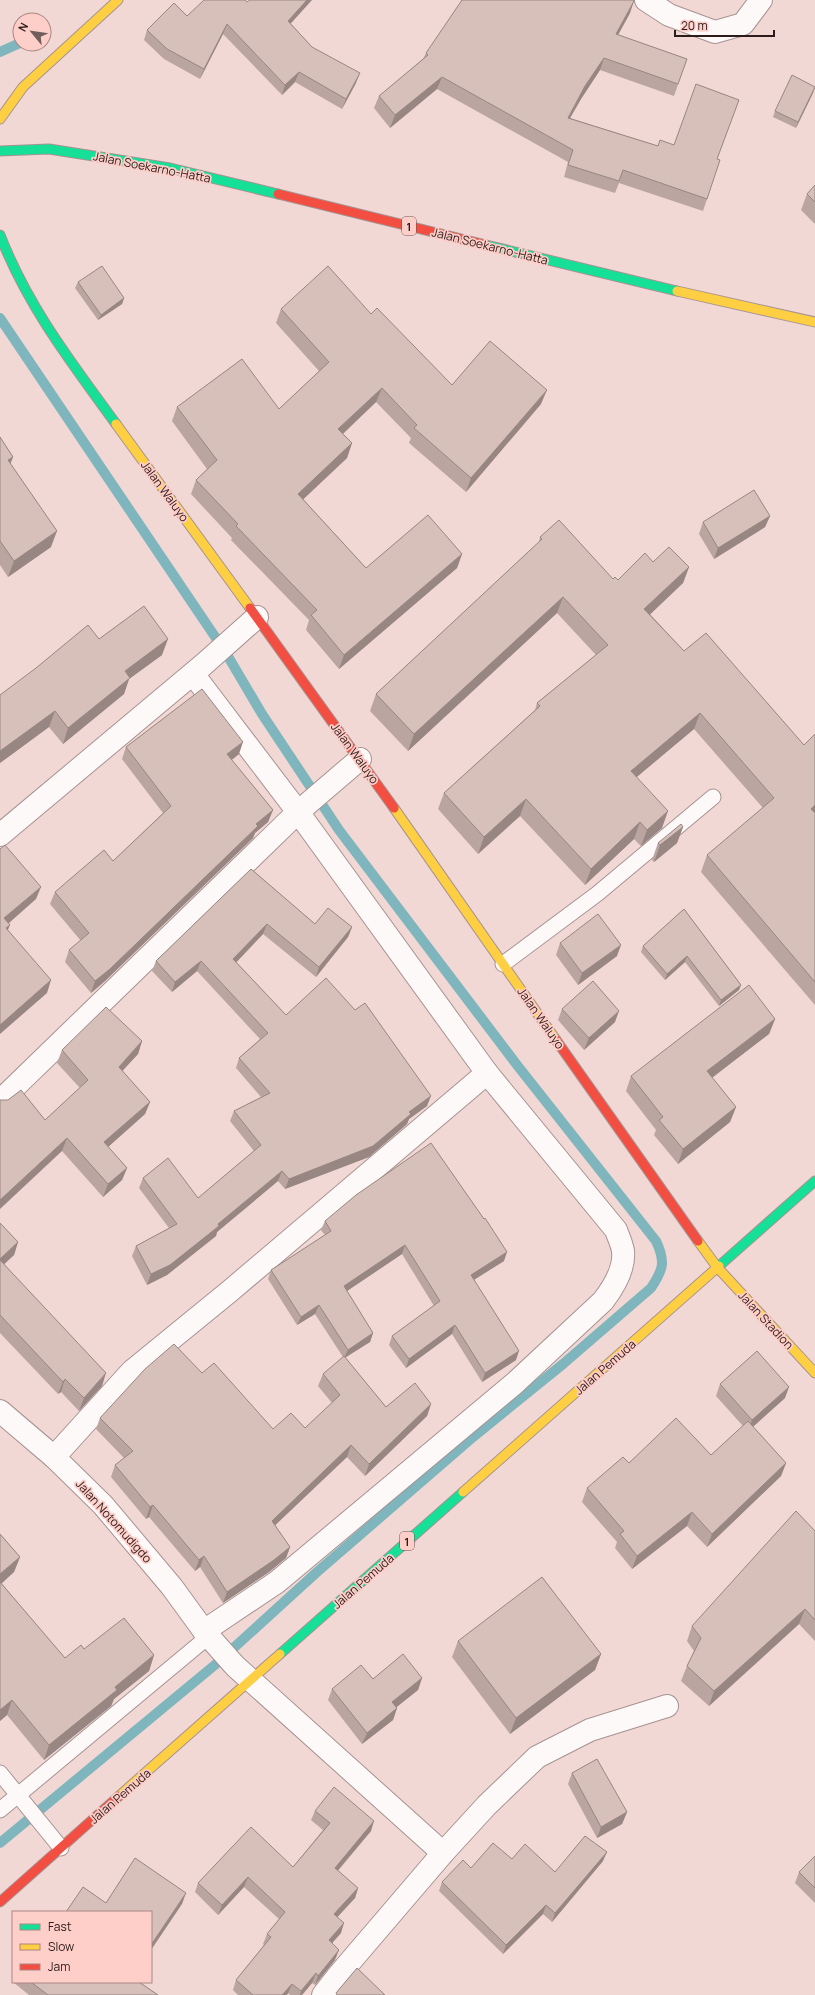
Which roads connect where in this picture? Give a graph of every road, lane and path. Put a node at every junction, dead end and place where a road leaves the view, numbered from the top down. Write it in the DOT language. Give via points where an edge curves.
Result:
graph roads {
  1 [pos="118,0"];
  2 [pos="646,0"];
  3 [pos="761,0"];
  4 [pos="0,119"];
  5 [pos="0,150"];
  6 [pos="0,235"];
  7 [pos="815,322"];
  8 [pos="257,617"];
  9 [pos="198,669"];
  10 [pos="360,759"];
  11 [pos="713,797"];
  12 [pos="303,808"];
  13 [pos="0,835"];
  14 [pos="503,964"];
  15 [pos="487,1073"];
  16 [pos="0,1100"];
  17 [pos="815,1181"];
  18 [pos="718,1268"];
  19 [pos="815,1373"];
  20 [pos="0,1411"];
  21 [pos="54,1457"];
  22 [pos="209,1637"];
  23 [pos="243,1673"];
  24 [pos="667,1706"];
  25 [pos="0,1773"];
  26 [pos="21,1798"];
  27 [pos="0,1810"];
  28 [pos="61,1848"];
  29 [pos="443,1853"];
  30 [pos="0,1902"];
  31 [pos="324,1995"];
  1 -- 4 [label="main road" via="23,87"];
  2 -- 3 [label="street" via="669,15 715,32 743,24"];
  5 -- 7 [label="main road, Jalan Soekarno-Hatta / 1" via="49,149 170,168 617,277"];
  6 -- 8 [label="main road, Jalan Waluyo" via="12,266 49,332"];
  8 -- 9 [label="street"];
  8 -- 10 [label="main road, Jalan Waluyo"];
  9 -- 12 [label="street"];
  9 -- 13 [label="street"];
  10 -- 12 [label="street"];
  10 -- 14 [label="main road, Jalan Waluyo"];
  11 -- 14 [label="lane" via="597,894"];
  12 -- 15 [label="street"];
  12 -- 16 [label="street"];
  14 -- 18 [label="main road, Jalan Waluyo"];
  15 -- 21 [label="street" via="132,1371"];
  15 -- 22 [label="street" via="616,1230 623,1252 621,1267 613,1288 603,1301 515,1383"];
  17 -- 18 [label="main road, Jalan Pemuda / 1"];
  18 -- 19 [label="main road, Jalan Stadion"];
  18 -- 23 [label="main road, Jalan Pemuda / 1"];
  20 -- 21 [label="street, Jalan Notomudigdo"];
  21 -- 22 [label="street, Jalan Notomudigdo" via="103,1505 132,1538"];
  22 -- 23 [label="street, Jalan Notomudigdo"];
  22 -- 26 [label="lane"];
  23 -- 28 [label="main road, Jalan Pemuda / 1"];
  23 -- 29 [label="street, Jalan Notomudigdo"];
  24 -- 29 [label="street" via="590,1730 537,1757 487,1805"];
  25 -- 26 [label="lane"];
  26 -- 27 [label="lane"];
  26 -- 28 [label="lane"];
  28 -- 30 [label="main road, Jalan Pemuda / 1"];
  29 -- 31 [label="street"];
}
